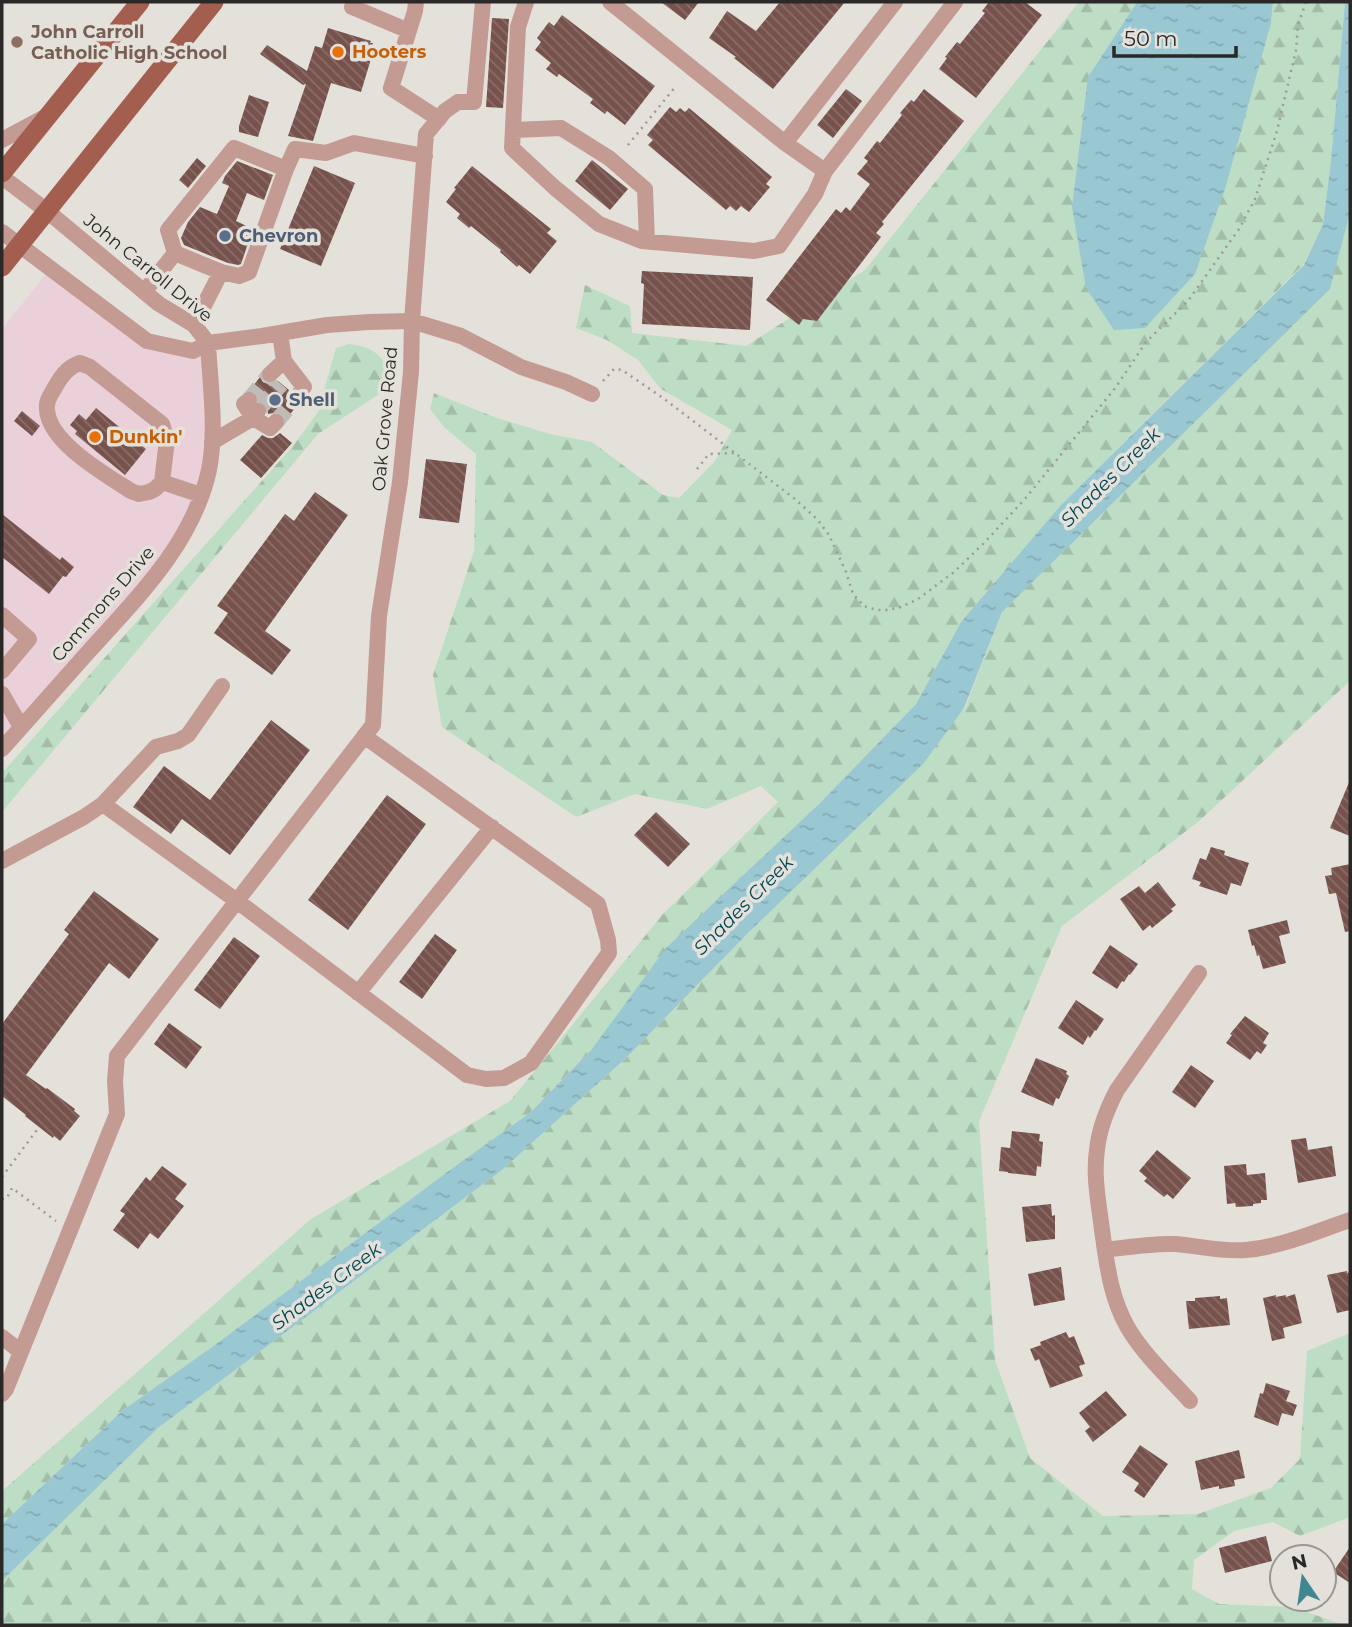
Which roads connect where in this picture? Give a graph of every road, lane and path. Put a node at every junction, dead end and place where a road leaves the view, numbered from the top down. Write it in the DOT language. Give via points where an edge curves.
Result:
graph roads {
  1 [pos="140,2"];
  2 [pos="214,2"];
  3 [pos="356,2"];
  4 [pos="416,2"];
  5 [pos="483,2"];
  6 [pos="526,2"];
  7 [pos="610,2"];
  8 [pos="895,2"];
  9 [pos="955,2"];
  10 [pos="1306,2"];
  11 [pos="409,31"];
  12 [pos="676,86"];
  13 [pos="51,113"];
  14 [pos="439,118"];
  15 [pos="514,130"];
  16 [pos="2,139"];
  17 [pos="785,143"];
  18 [pos="628,145"];
  19 [pos="425,156"];
  20 [pos="286,169"];
  21 [pos="825,172"];
  22 [pos="2,175"];
  23 [pos="47,211"];
  24 [pos="2,232"];
  25 [pos="647,241"];
  26 [pos="19,246"];
  27 [pos="175,253"];
  28 [pos="2,267"];
  29 [pos="221,272"];
  30 [pos="144,292"];
  31 [pos="412,321"];
  32 [pos="194,325"];
  33 [pos="280,333"];
  34 [pos="208,343"];
  35 [pos="288,366"];
  36 [pos="275,379"];
  37 [pos="592,394"];
  38 [pos="297,397"];
  39 [pos="276,422"];
  40 [pos="212,442"];
  41 [pos="735,453"];
  42 [pos="697,469"];
  43 [pos="162,482"];
  44 [pos="201,495"];
  45 [pos="2,615"];
  46 [pos="2,671"];
  47 [pos="222,686"];
  48 [pos="2,694"];
  49 [pos="21,727"];
  50 [pos="369,730"];
  51 [pos="2,749"];
  52 [pos="103,804"];
  53 [pos="492,827"];
  54 [pos="2,861"];
  55 [pos="237,901"];
  56 [pos="1199,973"];
  57 [pos="358,993"];
  58 [pos="39,1127"];
  59 [pos="2,1177"];
  60 [pos="2,1199"];
  61 [pos="1350,1220"];
  62 [pos="70,1231"];
  63 [pos="1105,1250"];
  64 [pos="2,1337"];
  65 [pos="21,1352"];
  66 [pos="2,1394"];
  67 [pos="1190,1401"];
  1 -- 13 [label="main road"];
  2 -- 23 [label="main road"];
  3 -- 11 [label="street" via="352,8"];
  4 -- 11 [label="street"];
  5 -- 14 [label="street" via="474,102 458,102"];
  6 -- 15 [label="street" via="517,27"];
  7 -- 17 [label="street"];
  8 -- 17 [label="street"];
  9 -- 21 [label="street"];
  10 -- 41 [label="path" via="1278,131 1255,199 1239,229 1188,301 1146,342 1116,387 1024,500 945,579 901,607 877,610 864,606 853,594 830,535 817,519"];
  11 -- 14 [label="street" via="391,88"];
  12 -- 18 [label="path"];
  13 -- 16 [label="street"];
  13 -- 22 [label="main road"];
  14 -- 19 [label="street" via="426,134"];
  15 -- 25 [label="street" via="512,148 555,188 599,224"];
  15 -- 25 [label="street" via="561,128 609,158 645,189"];
  17 -- 21 [label="street"];
  19 -- 20 [label="street" via="354,143 326,153 295,149"];
  19 -- 31 [label="street"];
  20 -- 27 [label="street" via="234,148 168,230"];
  20 -- 29 [label="street" via="250,272 239,276"];
  21 -- 25 [label="street" via="779,246 754,251"];
  22 -- 23 [label="street, John Carroll Drive"];
  23 -- 26 [label="main road"];
  23 -- 30 [label="street, John Carroll Drive"];
  24 -- 26 [label="street, John Carroll Drive"];
  26 -- 28 [label="main road"];
  26 -- 34 [label="street, John Carroll Drive" via="148,341 193,351"];
  27 -- 29 [label="street"];
  27 -- 30 [label="street"];
  29 -- 32 [label="street"];
  30 -- 32 [label="street, John Carroll Drive"];
  31 -- 33 [label="street, Oak Grove Road" via="327,325"];
  31 -- 37 [label="street" via="461,336 521,367"];
  31 -- 50 [label="street, Oak Grove Road" via="403,454 379,616"];
  32 -- 34 [label="street, John Carroll Drive"];
  33 -- 34 [label="street, Oak Grove Road"];
  33 -- 35 [label="street"];
  34 -- 40 [label="street, Commons Drive"];
  35 -- 36 [label="street"];
  35 -- 38 [label="street" via="304,387"];
  37 -- 41 [label="path" via="610,372 622,370"];
  39 -- 40 [label="street" via="270,428 254,409"];
  40 -- 44 [label="street, Commons Drive"];
  41 -- 42 [label="path" via="709,454"];
  43 -- 43 [label="street" via="167,440 162,424 90,367 71,366 47,401 55,432 85,461 131,491 149,492"];
  43 -- 44 [label="street"];
  44 -- 49 [label="street, Commons Drive" via="176,549 139,597"];
  45 -- 46 [label="street" via="29,639"];
  47 -- 52 [label="street" via="188,735 156,747"];
  48 -- 49 [label="street"];
  49 -- 51 [label="street, Commons Drive"];
  50 -- 53 [label="street"];
  50 -- 55 [label="street"];
  52 -- 54 [label="street"];
  52 -- 55 [label="street"];
  53 -- 57 [label="street"];
  53 -- 57 [label="street" via="598,904 608,940 609,953 531,1063 504,1078 467,1075"];
  55 -- 57 [label="street"];
  55 -- 62 [label="street" via="117,1056 117,1114"];
  56 -- 63 [label="street" via="1117,1090 1103,1121 1095,1171"];
  58 -- 59 [label="path"];
  60 -- 62 [label="path" via="12,1188"];
  61 -- 63 [label="street" via="1245,1250 1173,1244"];
  62 -- 65 [label="street"];
  63 -- 67 [label="street" via="1113,1293 1128,1328"];
  64 -- 65 [label="street"];
  65 -- 66 [label="street"];
}
